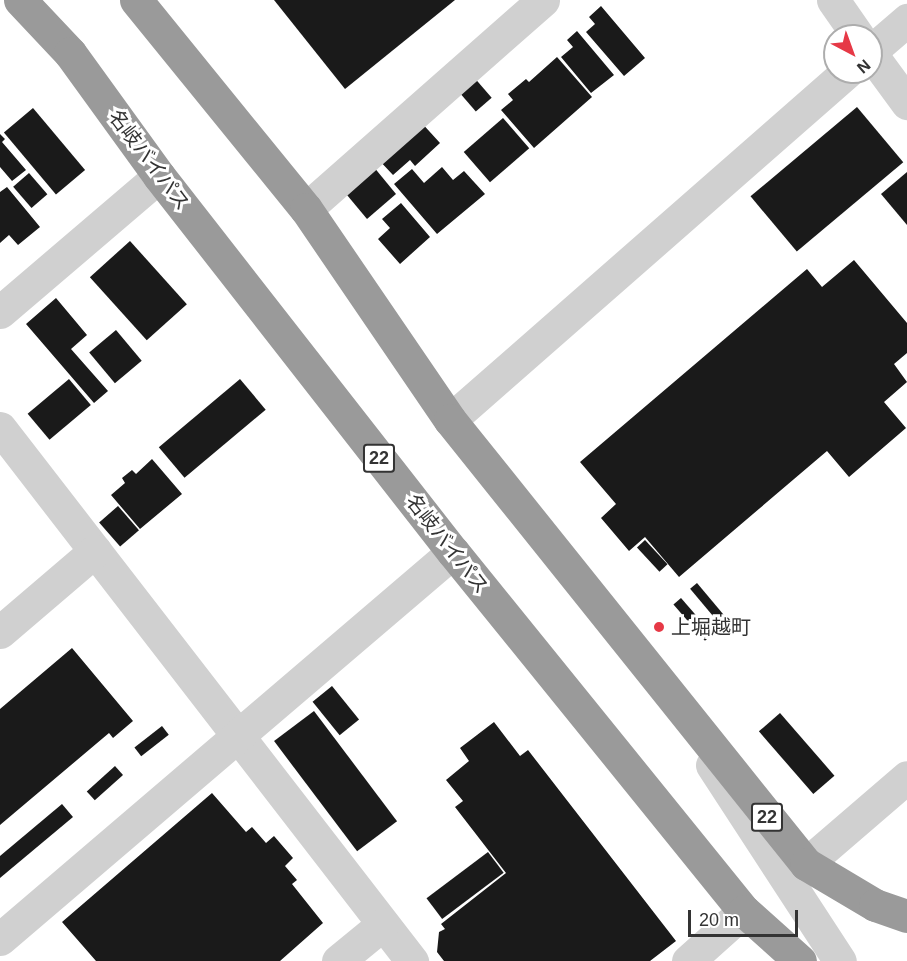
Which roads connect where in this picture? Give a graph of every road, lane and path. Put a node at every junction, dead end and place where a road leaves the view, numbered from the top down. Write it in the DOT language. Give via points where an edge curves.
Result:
graph roads {
  1 [pos="20,0"];
  2 [pos="136,0"];
  3 [pos="543,0"];
  4 [pos="833,0"];
  5 [pos="907,20"];
  6 [pos="850,24"];
  7 [pos="883,41"];
  8 [pos="883,69"];
  9 [pos="833,84"];
  10 [pos="907,104"];
  11 [pos="159,176"];
  12 [pos="306,209"];
  13 [pos="0,312"];
  14 [pos="450,420"];
  15 [pos="0,428"];
  16 [pos="95,551"];
  17 [pos="453,552"];
  18 [pos="0,632"];
  19 [pos="657,681"];
  20 [pos="238,738"];
  21 [pos="907,777"];
  22 [pos="806,864"];
  23 [pos="744,911"];
  24 [pos="907,916"];
  25 [pos="383,924"];
  26 [pos="0,939"];
  27 [pos="790,956"];
  28 [pos="338,961"];
  29 [pos="412,961"];
  30 [pos="688,961"];
  31 [pos="840,961"];
  1 -- 11 [label="highway, 名岐バイパス / 22" via="70,53"];
  2 -- 12 [label="highway, 22"];
  3 -- 12 [label="street"];
  4 -- 6 [label="street"];
  5 -- 7 [label="street"];
  8 -- 10 [label="street"];
  9 -- 14 [label="street"];
  11 -- 13 [label="street"];
  11 -- 17 [label="highway, 名岐バイパス / 22"];
  12 -- 14 [label="highway, 22"];
  14 -- 19 [label="highway, 22"];
  15 -- 16 [label="street"];
  16 -- 18 [label="street"];
  16 -- 20 [label="street"];
  17 -- 20 [label="street"];
  17 -- 23 [label="highway, 名岐バイパス / 22"];
  19 -- 22 [label="highway, 22"];
  19 -- 31 [label="street"];
  20 -- 25 [label="street"];
  20 -- 26 [label="street"];
  21 -- 22 [label="street"];
  22 -- 24 [label="highway, 22" via="875,905"];
  23 -- 27 [label="highway, 名岐バイパス / 22"];
  23 -- 30 [label="street"];
  25 -- 28 [label="street"];
  25 -- 29 [label="street"];
}
